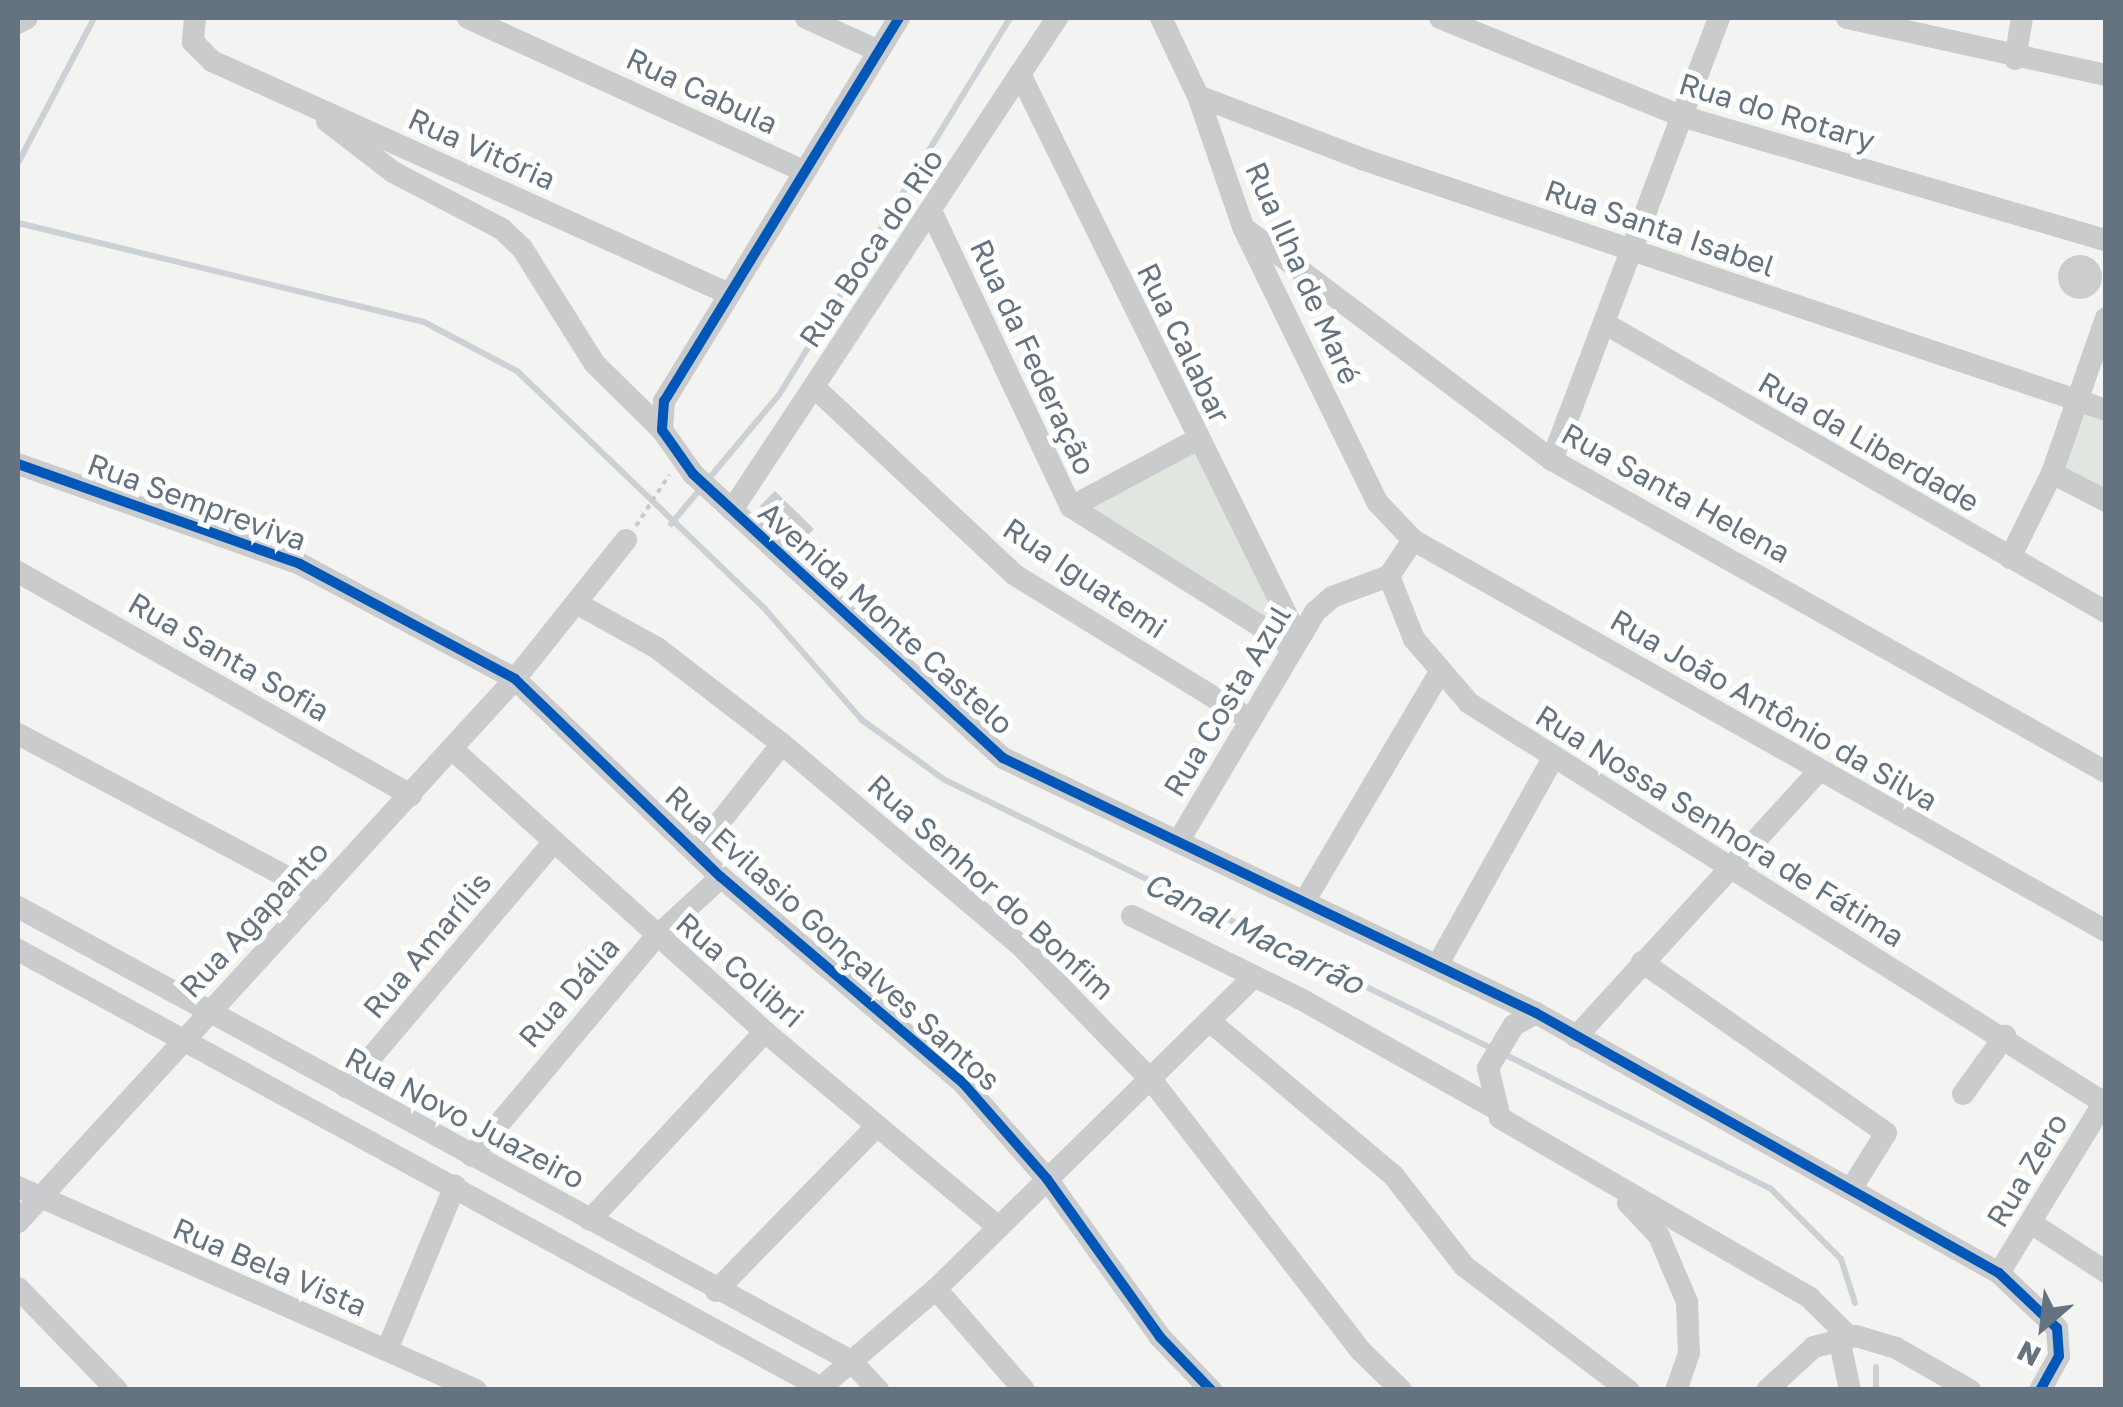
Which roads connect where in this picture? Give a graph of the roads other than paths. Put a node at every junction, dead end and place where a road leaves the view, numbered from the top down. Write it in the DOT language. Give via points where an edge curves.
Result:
graph roads {
  1 [pos="27,18"];
  2 [pos="195,18"];
  3 [pos="468,18"];
  4 [pos="806,18"];
  5 [pos="900,18"];
  6 [pos="1057,18"];
  7 [pos="1160,18"];
  8 [pos="1440,18"];
  9 [pos="1719,18"];
  10 [pos="2022,18"];
  11 [pos="1863,19"];
  12 [pos="18,23"];
  13 [pos="879,50"];
  14 [pos="2015,59"];
  15 [pos="1020,74"];
  16 [pos="2106,75"];
  17 [pos="1198,96"];
  18 [pos="308,104"];
  19 [pos="1681,116"];
  20 [pos="802,170"];
  21 [pos="932,213"];
  22 [pos="1243,227"];
  23 [pos="2106,240"];
  24 [pos="1631,250"];
  25 [pos="727,292"];
  26 [pos="2106,318"];
  27 [pos="1604,324"];
  28 [pos="814,388"];
  29 [pos="2076,399"];
  30 [pos="2106,410"];
  31 [pos="662,430"];
  32 [pos="1198,439"];
  33 [pos="1552,460"];
  34 [pos="18,464"];
  35 [pos="2052,472"];
  36 [pos="2106,501"];
  37 [pos="724,503"];
  38 [pos="1070,507"];
  39 [pos="632,532"];
  40 [pos="1413,540"];
  41 [pos="2010,558"];
  42 [pos="18,572"];
  43 [pos="1389,576"];
  44 [pos="576,603"];
  45 [pos="2106,612"];
  46 [pos="1294,641"];
  47 [pos="1438,675"];
  48 [pos="515,679"];
  49 [pos="1249,719"];
  50 [pos="18,734"];
  51 [pos="782,744"];
  52 [pos="452,749"];
  53 [pos="1552,760"];
  54 [pos="1819,770"];
  55 [pos="2106,772"];
  56 [pos="411,795"];
  57 [pos="554,842"];
  58 [pos="1178,842"];
  59 [pos="696,852"];
  60 [pos="1726,872"];
  61 [pos="720,876"];
  62 [pos="320,894"];
  63 [pos="1304,902"];
  64 [pos="18,907"];
  65 [pos="1132,916"];
  66 [pos="2106,931"];
  67 [pos="656,937"];
  68 [pos="18,950"];
  69 [pos="1642,962"];
  70 [pos="1438,964"];
  71 [pos="1253,977"];
  72 [pos="1494,992"];
  73 [pos="208,1013"];
  74 [pos="1536,1013"];
  75 [pos="1212,1024"];
  76 [pos="764,1032"];
  77 [pos="1508,1034"];
  78 [pos="1576,1036"];
  79 [pos="2004,1036"];
  80 [pos="180,1040"];
  81 [pos="1153,1082"];
  82 [pos="346,1087"];
  83 [pos="1963,1094"];
  84 [pos="2105,1102"];
  85 [pos="1491,1106"];
  86 [pos="877,1126"];
  87 [pos="472,1156"];
  88 [pos="1586,1168"];
  89 [pos="1047,1179"];
  90 [pos="455,1186"];
  91 [pos="1852,1186"];
  92 [pos="18,1188"];
  93 [pos="39,1201"];
  94 [pos="590,1220"];
  95 [pos="18,1222"];
  96 [pos="2030,1223"];
  97 [pos="998,1226"];
  98 [pos="2106,1272"];
  99 [pos="1999,1273"];
  100 [pos="18,1288"];
  101 [pos="936,1289"];
  102 [pos="716,1291"];
  103 [pos="1848,1337"];
  104 [pos="386,1350"];
  105 [pos="851,1361"];
  106 [pos="822,1388"];
  107 [pos="117,1390"];
  108 [pos="476,1390"];
  109 [pos="878,1390"];
  110 [pos="1024,1390"];
  111 [pos="1211,1390"];
  112 [pos="1401,1390"];
  113 [pos="1628,1390"];
  114 [pos="1676,1390"];
  115 [pos="1767,1390"];
  116 [pos="1850,1390"];
  117 [pos="1970,1390"];
  118 [pos="2040,1390"];
  1 -- 12 [label="street"];
  2 -- 18 [label="street, Rua Vitória" via="193,42 212,61"];
  3 -- 20 [label="street, Rua Cabula"];
  4 -- 13 [label="street"];
  5 -- 13 [label="street"];
  6 -- 15 [label="street, Rua Boca do Rio"];
  7 -- 17 [label="street, Rua Ilha de Maré"];
  8 -- 19 [label="street, Rua do Rotary"];
  9 -- 19 [label="street"];
  10 -- 14 [label="street"];
  11 -- 14 [label="street"];
  13 -- 20 [label="street"];
  14 -- 16 [label="street"];
  15 -- 21 [label="street, Rua Boca do Rio"];
  15 -- 32 [label="street, Rua Calabar"];
  17 -- 22 [label="street, Rua Ilha de Maré"];
  17 -- 24 [label="street, Rua Santa Isabel"];
  18 -- 25 [label="street, Rua Vitória"];
  18 -- 31 [label="street, Avenida Monte Castelo" via="371,158 502,228 604,375"];
  19 -- 23 [label="street, Rua do Rotary"];
  19 -- 24 [label="street"];
  20 -- 25 [label="street"];
  21 -- 28 [label="street, Rua Boca do Rio"];
  21 -- 38 [label="street, Rua da Federação"];
  22 -- 33 [label="street, Rua Santa Helena"];
  22 -- 40 [label="street, Rua Ilha de Maré" via="1377,502"];
  24 -- 27 [label="street"];
  24 -- 29 [label="street, Rua Santa Isabel"];
  25 -- 31 [label="street" via="664,401"];
  26 -- 29 [label="street"];
  27 -- 33 [label="street"];
  27 -- 41 [label="street, Rua da Liberdade"];
  28 -- 37 [label="street, Rua Boca do Rio"];
  28 -- 49 [label="street, Rua Iguatemi" via="1015,575"];
  29 -- 30 [label="street, Rua Santa Isabel"];
  29 -- 35 [label="street"];
  31 -- 37 [label="street, Avenida Monte Castelo" via="696,478"];
  32 -- 38 [label="street"];
  32 -- 46 [label="street, Rua Calabar"];
  33 -- 55 [label="street, Rua Santa Helena"];
  34 -- 48 [label="street, Rua Sempreviva" via="300,564"];
  35 -- 36 [label="street"];
  35 -- 41 [label="street"];
  37 -- 58 [label="street, Avenida Monte Castelo" via="1003,758"];
  38 -- 46 [label="street, Rua da Federação"];
  39 -- 44 [label="street, Rua Agapanto"];
  40 -- 43 [label="street"];
  40 -- 54 [label="street, Rua João Antônio da Silva"];
  41 -- 45 [label="street, Rua da Liberdade"];
  42 -- 56 [label="street, Rua Santa Sofia"];
  43 -- 46 [label="street, Rua Costa Azul" via="1332,597"];
  43 -- 47 [label="street, Rua Nossa Senhora de Fátima"];
  44 -- 48 [label="street, Rua Agapanto"];
  44 -- 51 [label="street, Rua Senhor do Bonfim" via="608,616"];
  46 -- 49 [label="street, Rua Costa Azul"];
  47 -- 53 [label="street, Rua Nossa Senhora de Fátima"];
  47 -- 63 [label="street"];
  48 -- 52 [label="street, Rua Agapanto"];
  48 -- 59 [label="street, Rua Evilasio Gonçalves Santos"];
  49 -- 58 [label="street, Rua Costa Azul"];
  50 -- 62 [label="street"];
  51 -- 59 [label="street"];
  51 -- 81 [label="street, Rua Senhor do Bonfim" via="1020,946"];
  52 -- 56 [label="street, Rua Agapanto"];
  52 -- 57 [label="street, Rua Colibri"];
  53 -- 60 [label="street, Rua Nossa Senhora de Fátima"];
  53 -- 70 [label="street"];
  54 -- 60 [label="street"];
  54 -- 66 [label="street, Rua João Antônio da Silva"];
  56 -- 62 [label="street, Rua Agapanto"];
  57 -- 67 [label="street, Rua Colibri"];
  57 -- 82 [label="street, Rua Amarílis"];
  58 -- 63 [label="street, Avenida Monte Castelo"];
  59 -- 61 [label="street, Rua Evilasio Gonçalves Santos"];
  60 -- 69 [label="street"];
  60 -- 79 [label="street, Rua Nossa Senhora de Fátima"];
  61 -- 67 [label="street, Rua Dália"];
  61 -- 89 [label="street, Rua Evilasio Gonçalves Santos" via="962,1083"];
  62 -- 73 [label="street, Rua Agapanto"];
  63 -- 70 [label="street, Avenida Monte Castelo"];
  64 -- 73 [label="street, Rua Novo Juazeiro"];
  65 -- 71 [label="street"];
  67 -- 76 [label="street, Rua Colibri"];
  67 -- 87 [label="street, Rua Dália"];
  68 -- 80 [label="street"];
  69 -- 78 [label="street"];
  69 -- 91 [label="street" via="1886,1134"];
  70 -- 72 [label="street, Avenida Monte Castelo"];
  71 -- 75 [label="street"];
  71 -- 85 [label="street"];
  72 -- 74 [label="street, Avenida Monte Castelo"];
  72 -- 77 [label="street" via="1509,1012"];
  73 -- 80 [label="street, Rua Agapanto"];
  73 -- 82 [label="street, Rua Novo Juazeiro"];
  74 -- 77 [label="street"];
  74 -- 78 [label="street, Avenida Monte Castelo"];
  75 -- 81 [label="street"];
  75 -- 113 [label="street" via="1393,1175 1464,1266"];
  76 -- 86 [label="street, Rua Colibri"];
  76 -- 94 [label="street"];
  77 -- 85 [label="street" via="1488,1068"];
  78 -- 91 [label="street, Avenida Monte Castelo"];
  79 -- 83 [label="street"];
  79 -- 84 [label="street, Rua Nossa Senhora de Fátima"];
  80 -- 90 [label="street"];
  80 -- 93 [label="street, Rua Agapanto"];
  81 -- 89 [label="street"];
  81 -- 112 [label="street, Rua Senhor do Bonfim" via="1361,1350"];
  82 -- 87 [label="street, Rua Novo Juazeiro"];
  84 -- 96 [label="street, Rua Zero"];
  85 -- 88 [label="street"];
  86 -- 97 [label="street, Rua Colibri"];
  86 -- 102 [label="street"];
  87 -- 94 [label="street, Rua Novo Juazeiro"];
  88 -- 103 [label="street" via="1810,1298"];
  88 -- 114 [label="street" via="1650,1224 1673,1262 1687,1302 1688,1352"];
  89 -- 97 [label="street"];
  89 -- 111 [label="street, Rua Evilasio Gonçalves Santos" via="1160,1337"];
  90 -- 104 [label="street"];
  90 -- 106 [label="street"];
  91 -- 99 [label="street, Avenida Monte Castelo"];
  92 -- 93 [label="street, Rua Bela Vista"];
  93 -- 95 [label="street, Rua Agapanto"];
  93 -- 104 [label="street, Rua Bela Vista"];
  94 -- 102 [label="street, Rua Novo Juazeiro"];
  96 -- 98 [label="street"];
  96 -- 99 [label="street, Rua Zero"];
  97 -- 101 [label="street"];
  99 -- 118 [label="street, Avenida Monte Castelo" via="2057,1328 2059,1356"];
  100 -- 107 [label="street"];
  101 -- 105 [label="street"];
  101 -- 110 [label="street"];
  102 -- 105 [label="street, Rua Novo Juazeiro"];
  103 -- 115 [label="street" via="1814,1347"];
  103 -- 116 [label="street"];
  103 -- 117 [label="street" via="1896,1348"];
  104 -- 108 [label="street, Rua Bela Vista"];
  105 -- 106 [label="street"];
  105 -- 109 [label="street, Rua Novo Juazeiro"];
}
